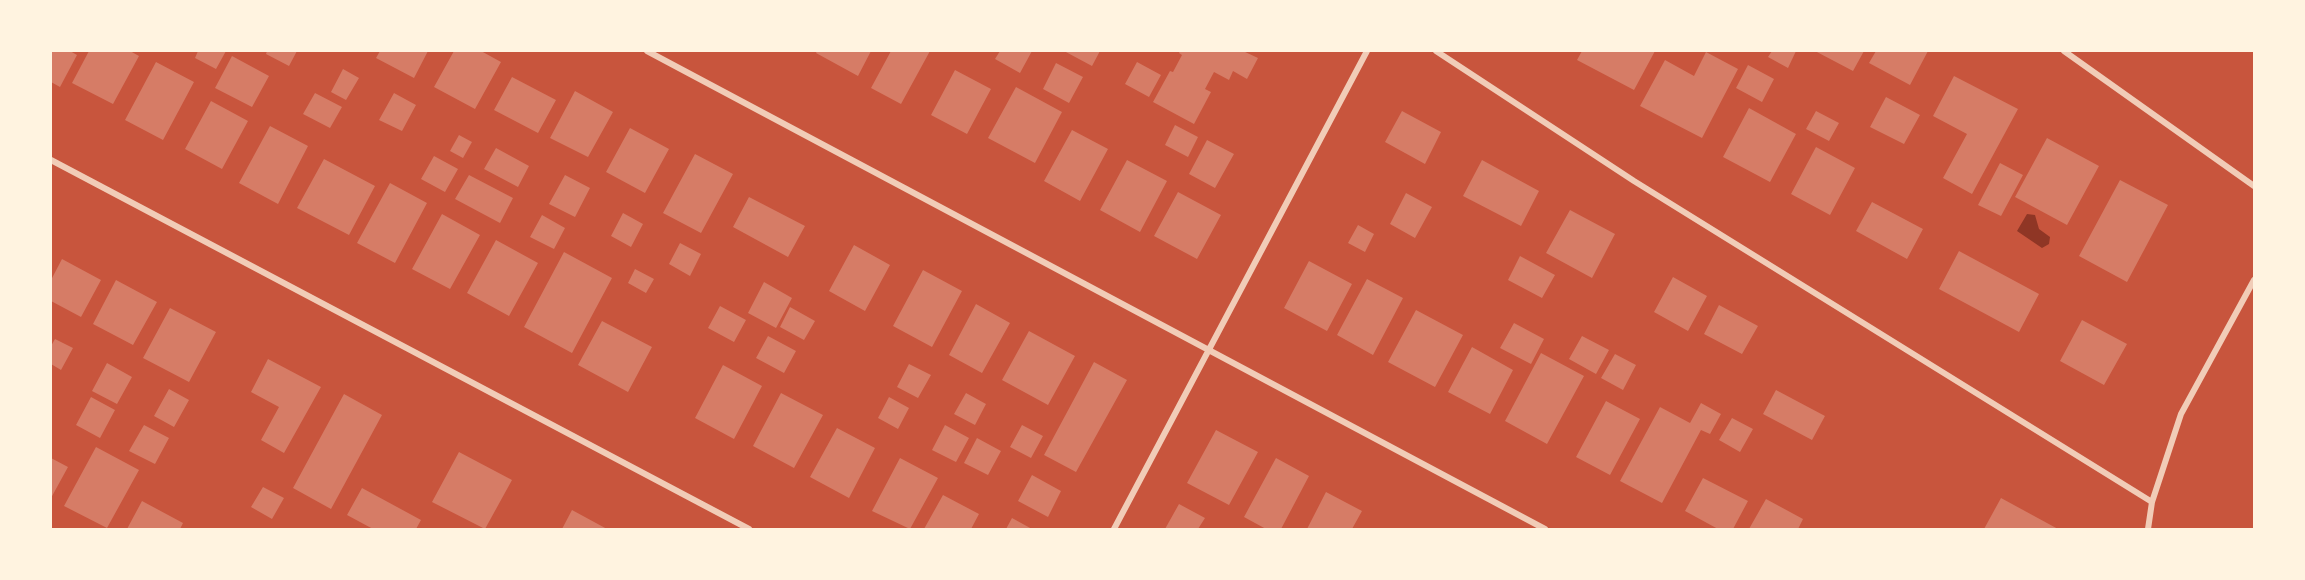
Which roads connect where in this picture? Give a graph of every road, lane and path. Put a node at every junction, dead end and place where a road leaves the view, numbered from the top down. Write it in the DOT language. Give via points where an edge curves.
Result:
graph roads {
  1 [pos="647,51"];
  2 [pos="1367,51"];
  3 [pos="1436,51"];
  4 [pos="2064,51"];
  5 [pos="51,160"];
  6 [pos="2254,186"];
  7 [pos="2254,280"];
  8 [pos="1208,350"];
  9 [pos="2152,502"];
  10 [pos="749,529"];
  11 [pos="1114,529"];
  12 [pos="1545,529"];
  13 [pos="2148,529"];
  1 -- 8 [label="street"];
  2 -- 8 [label="street"];
  3 -- 9 [label="street" via="1634,181"];
  4 -- 6 [label="street"];
  5 -- 10 [label="street"];
  7 -- 9 [label="street" via="2181,414"];
  8 -- 11 [label="street"];
  8 -- 12 [label="street"];
  9 -- 13 [label="street"];
}
